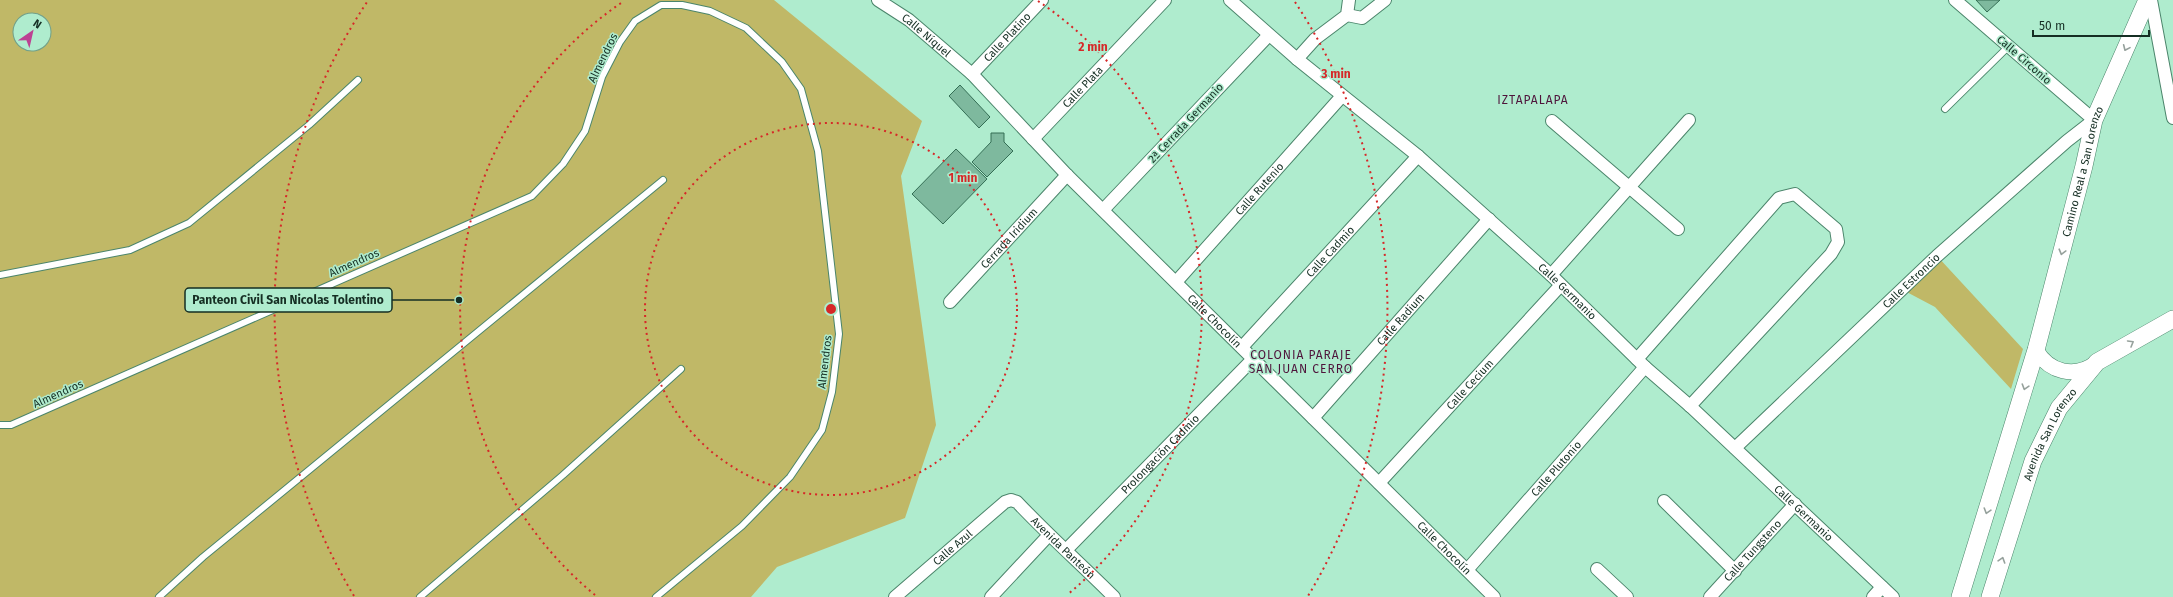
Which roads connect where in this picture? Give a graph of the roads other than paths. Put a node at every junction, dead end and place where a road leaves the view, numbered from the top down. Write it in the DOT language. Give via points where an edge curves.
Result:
graph roads {
  1 [pos="878,0"];
  2 [pos="1042,0"];
  3 [pos="1165,0"];
  4 [pos="1230,0"];
  5 [pos="1349,0"];
  6 [pos="1385,0"];
  7 [pos="1955,0"];
  8 [pos="2147,0"];
  9 [pos="2151,0"];
  10 [pos="1347,15"];
  11 [pos="1269,35"];
  12 [pos="2008,47"];
  13 [pos="1297,59"];
  14 [pos="972,74"];
  15 [pos="358,80"];
  16 [pos="1342,96"];
  17 [pos="1945,109"];
  18 [pos="2173,118"];
  19 [pos="1689,120"];
  20 [pos="2094,120"];
  21 [pos="1552,121"];
  22 [pos="1033,140"];
  23 [pos="1418,156"];
  24 [pos="1067,175"];
  25 [pos="663,180"];
  26 [pos="1630,187"];
  27 [pos="1103,210"];
  28 [pos="1489,219"];
  29 [pos="1678,229"];
  30 [pos="0,275"];
  31 [pos="1551,275"];
  32 [pos="1176,282"];
  33 [pos="1560,286"];
  34 [pos="950,302"];
  35 [pos="2173,319"];
  36 [pos="1242,346"];
  37 [pos="2036,350"];
  38 [pos="1254,358"];
  39 [pos="2097,362"];
  40 [pos="1641,363"];
  41 [pos="681,369"];
  42 [pos="1690,406"];
  43 [pos="1313,418"];
  44 [pos="0,426"];
  45 [pos="1735,448"];
  46 [pos="1379,483"];
  47 [pos="1011,500"];
  48 [pos="1664,501"];
  49 [pos="1795,504"];
  50 [pos="1048,536"];
  51 [pos="1067,550"];
  52 [pos="1597,569"];
  53 [pos="1467,570"];
  54 [pos="1735,570"];
  55 [pos="1882,587"];
  56 [pos="159,597"];
  57 [pos="420,597"];
  58 [pos="656,597"];
  59 [pos="895,597"];
  60 [pos="991,597"];
  61 [pos="1114,597"];
  62 [pos="1494,597"];
  63 [pos="1627,597"];
  64 [pos="1710,597"];
  65 [pos="1873,597"];
  66 [pos="1893,597"];
  67 [pos="1960,597"];
  68 [pos="1990,597"];
  1 -- 14 [label="street, Calle Níquel" via="909,20"];
  2 -- 14 [label="street, Calle Platino"];
  3 -- 22 [label="street, Calle Plata"];
  4 -- 11 [label="street, Calle Germanio"];
  5 -- 10 [label="street"];
  6 -- 10 [label="street" via="1362,18"];
  7 -- 12 [label="street, Calle Circonio"];
  8 -- 20 [label="main road, Camino Real a San Lorenzo, one-way"];
  9 -- 18 [label="street"];
  10 -- 13 [label="street" via="1314,39"];
  11 -- 13 [label="street, Calle Germanio"];
  11 -- 27 [label="street, 2ª Cerrada Germanio"];
  12 -- 17 [label="lane"];
  12 -- 20 [label="street, Calle Circonio"];
  13 -- 16 [label="street, Calle Germanio"];
  14 -- 22 [label="street, Calle Chocolín"];
  15 -- 30 [label="lane" via="189,223 130,250"];
  16 -- 23 [label="street, Calle Germanio"];
  16 -- 32 [label="street, Calle Rutenio"];
  19 -- 26 [label="street"];
  20 -- 37 [label="main road, Camino Real a San Lorenzo, one-way"];
  20 -- 45 [label="street, Calle Estroncio" via="1937,256"];
  21 -- 26 [label="street"];
  22 -- 24 [label="street, Calle Chocolín"];
  23 -- 28 [label="street, Calle Germanio"];
  23 -- 36 [label="street, Calle Cadmio"];
  24 -- 27 [label="street, Calle Chocolín"];
  24 -- 34 [label="street, Cerrada Iridium"];
  25 -- 56 [label="lane" via="203,557"];
  26 -- 29 [label="street"];
  26 -- 31 [label="street"];
  27 -- 32 [label="street, Calle Chocolín"];
  28 -- 31 [label="street, Calle Germanio"];
  28 -- 43 [label="street, Calle Radium"];
  31 -- 33 [label="street, Calle Germanio"];
  32 -- 36 [label="street, Calle Chocolín"];
  33 -- 40 [label="street, Calle Germanio"];
  33 -- 46 [label="street, Calle Cecium"];
  39 -- 35 [label="main road, Avenida San Lorenzo, one-way"];
  36 -- 38 [label="street, Calle Chocolín"];
  37 -- 39 [label="street" via="2047,364 2062,371 2084,370"];
  37 -- 67 [label="main road, one-way"];
  38 -- 43 [label="street, Calle Chocolín"];
  38 -- 51 [label="street, Prolongación Cadmio"];
  68 -- 39 [label="main road, Avenida San Lorenzo, one-way" via="2033,461 2059,408"];
  40 -- 42 [label="street, Calle Germanio"];
  40 -- 42 [label="street, Calle Plutonio" via="1779,198 1796,194 1836,230 1838,242 1831,254"];
  40 -- 53 [label="street, Calle Plutonio"];
  41 -- 57 [label="lane"];
  42 -- 45 [label="street, Calle Germanio"];
  43 -- 46 [label="street, Calle Chocolín"];
  44 -- 58 [label="lane, Almendros" via="18,422 532,196 563,164 585,131 602,77 620,42 636,22 661,5 682,5 710,11 746,28 763,42 782,62 801,89 818,151 839,334 832,392 822,430 790,477 742,526"];
  45 -- 49 [label="street, Calle Germanio"];
  46 -- 53 [label="street, Calle Chocolín"];
  47 -- 50 [label="street, Avenida Panteón" via="1017,502"];
  47 -- 59 [label="street, Calle Azul" via="1005,502"];
  48 -- 54 [label="street"];
  49 -- 54 [label="street, Calle Tungsteno"];
  49 -- 55 [label="street, Calle Germanio"];
  50 -- 51 [label="street, Avenida Panteón"];
  50 -- 60 [label="street"];
  51 -- 61 [label="street, Avenida Panteón"];
  52 -- 63 [label="street"];
  53 -- 62 [label="street, Calle Chocolín"];
  54 -- 64 [label="street, Calle Tungsteno"];
  55 -- 65 [label="street"];
  55 -- 66 [label="street, Calle Germanio"];
}
